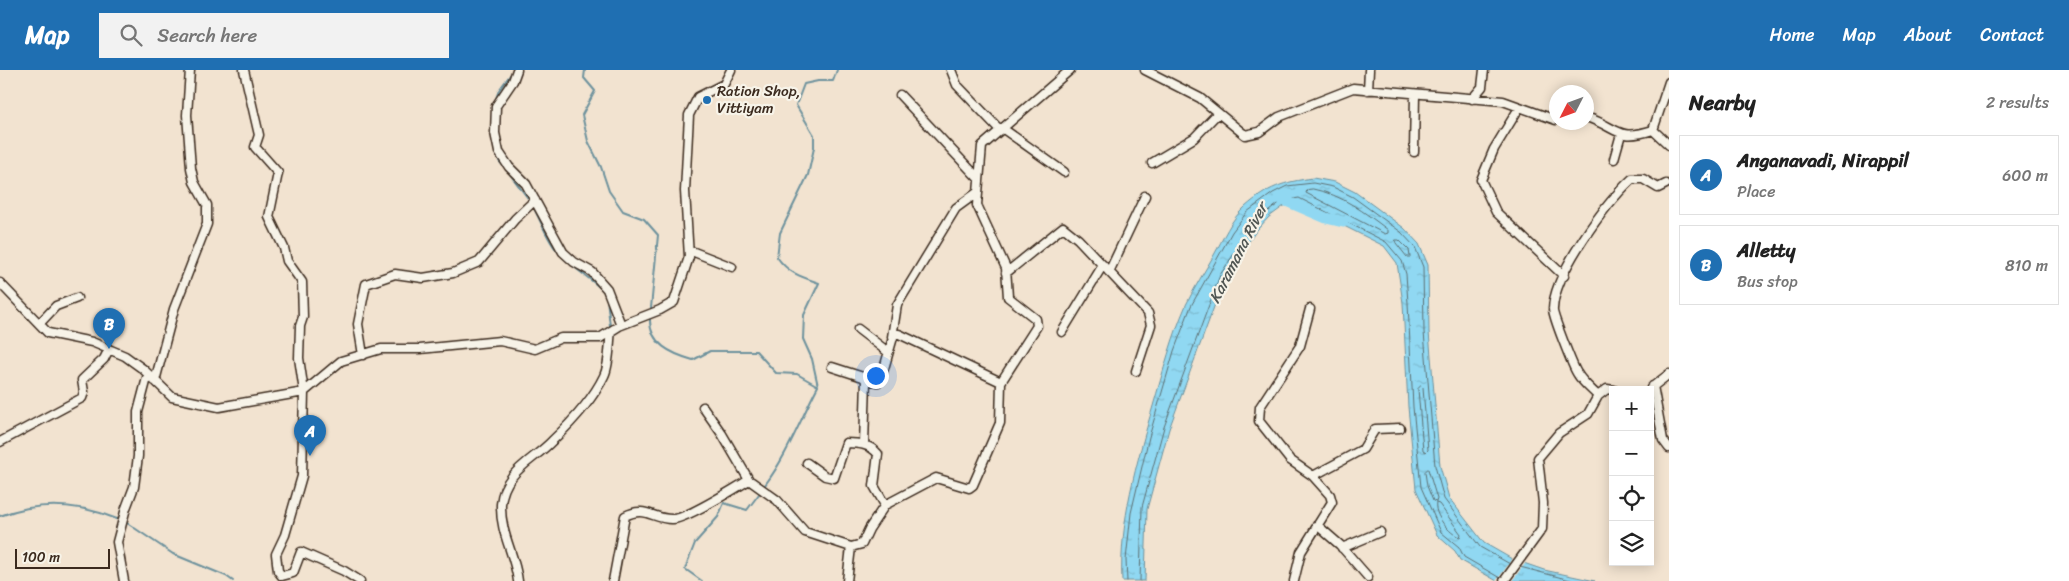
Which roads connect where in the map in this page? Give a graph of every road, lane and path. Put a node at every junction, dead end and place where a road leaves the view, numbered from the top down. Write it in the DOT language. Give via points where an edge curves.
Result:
graph roads {
  1 [pos="190,70"];
  2 [pos="244,70"];
  3 [pos="517,70"];
  4 [pos="731,70"];
  5 [pos="951,70"];
  6 [pos="1070,70"];
  7 [pos="1145,70"];
  8 [pos="1369,70"];
  9 [pos="1484,70"];
  10 [pos="1669,82"];
  11 [pos="1368,90"];
  12 [pos="1415,94"];
  13 [pos="900,95"];
  14 [pos="1472,99"];
  15 [pos="1519,108"];
  16 [pos="1218,112"];
  17 [pos="1549,118"];
  18 [pos="1594,121"];
  19 [pos="1001,129"];
  20 [pos="1653,130"];
  21 [pos="1622,134"];
  22 [pos="1669,145"];
  23 [pos="1414,152"];
  24 [pos="1614,158"];
  25 [pos="1152,163"];
  26 [pos="1064,172"];
  27 [pos="979,180"];
  28 [pos="1668,185"];
  29 [pos="978,192"];
  30 [pos="1145,196"];
  31 [pos="535,201"];
  32 [pos="689,250"];
  33 [pos="1103,265"];
  34 [pos="732,267"];
  35 [pos="1110,272"];
  36 [pos="1006,273"];
  37 [pos="1564,276"];
  38 [pos="0,283"];
  39 [pos="77,298"];
  40 [pos="1310,309"];
  41 [pos="40,324"];
  42 [pos="621,325"];
  43 [pos="858,329"];
  44 [pos="611,331"];
  45 [pos="1062,332"];
  46 [pos="892,336"];
  47 [pos="109,349"];
  48 [pos="888,352"];
  49 [pos="363,354"];
  50 [pos="832,367"];
  51 [pos="1136,371"];
  52 [pos="148,374"];
  53 [pos="1669,374"];
  54 [pos="866,380"];
  55 [pos="155,381"];
  56 [pos="1001,382"];
  57 [pos="1654,386"];
  58 [pos="1609,389"];
  59 [pos="304,392"];
  60 [pos="1598,396"];
  61 [pos="1654,401"];
  62 [pos="703,407"];
  63 [pos="1400,428"];
  64 [pos="0,442"];
  65 [pos="864,445"];
  66 [pos="1669,448"];
  67 [pos="807,463"];
  68 [pos="1313,476"];
  69 [pos="749,480"];
  70 [pos="885,505"];
  71 [pos="1317,524"];
  72 [pos="1380,532"];
  73 [pos="851,547"];
  74 [pos="1342,548"];
  75 [pos="1368,577"];
  76 [pos="124,581"];
  77 [pos="360,581"];
  78 [pos="518,581"];
  79 [pos="613,581"];
  80 [pos="847,581"];
  81 [pos="1294,581"];
  82 [pos="1504,581"];
  1 -- 55 [label="street" via="187,115 190,161 194,182 207,205 207,224 174,309"];
  2 -- 59 [label="street" via="259,135 254,147 278,173 269,217 288,262 302,282 300,358"];
  3 -- 31 [label="street" via="513,82 496,106 495,133 499,152 526,184"];
  4 -- 32 [label="street" via="724,84 698,97 690,115 685,191"];
  5 -- 19 [label="street" via="958,84"];
  6 -- 19 [label="street"];
  7 -- 16 [label="street" via="1200,98"];
  8 -- 11 [label="street"];
  9 -- 14 [label="street" via="1482,87"];
  10 -- 20 [label="street"];
  11 -- 12 [label="street"];
  11 -- 16 [label="street" via="1353,88 1279,118 1259,132 1245,135"];
  12 -- 14 [label="street"];
  12 -- 23 [label="street"];
  13 -- 27 [label="street"];
  14 -- 15 [label="street" via="1503,101"];
  15 -- 17 [label="street"];
  15 -- 37 [label="street" via="1494,149 1481,180 1496,212"];
  16 -- 25 [label="street" via="1194,138"];
  18 -- 21 [label="street"];
  19 -- 26 [label="street"];
  19 -- 27 [label="street" via="982,146"];
  20 -- 21 [label="street" via="1635,136"];
  20 -- 22 [label="street"];
  21 -- 24 [label="street"];
  27 -- 29 [label="street"];
  28 -- 37 [label="street" via="1658,188 1643,179 1632,180 1621,189 1576,247"];
  29 -- 36 [label="street" via="977,205"];
  29 -- 46 [label="street" via="956,208 897,305"];
  30 -- 35 [label="street"];
  31 -- 42 [label="street" via="562,252 592,272 607,289"];
  31 -- 49 [label="street" via="514,219 478,262 453,273 423,278 395,274 366,284 358,324"];
  32 -- 34 [label="street"];
  32 -- 42 [label="street" via="674,302"];
  33 -- 35 [label="street"];
  33 -- 36 [label="street" via="1063,227"];
  33 -- 45 [label="street"];
  35 -- 51 [label="street" via="1148,313 1151,325"];
  36 -- 56 [label="street" via="1008,297 1036,319 1037,326"];
  37 -- 60 [label="street" via="1552,310 1577,374"];
  38 -- 41 [label="street"];
  39 -- 41 [label="street" via="56,306"];
  40 -- 68 [label="street" via="1300,346 1260,407 1259,421 1290,460"];
  41 -- 47 [label="street" via="54,336 78,339"];
  42 -- 44 [label="street"];
  43 -- 48 [label="street"];
  44 -- 49 [label="street" via="600,338 561,338 535,349 500,341 420,350 381,349"];
  44 -- 78 [label="street" via="605,374 598,387 552,442 518,467 504,493 504,536"];
  46 -- 48 [label="street"];
  46 -- 56 [label="street" via="899,334"];
  47 -- 52 [label="street" via="125,356"];
  47 -- 64 [label="street" via="104,359 82,380 82,398"];
  48 -- 54 [label="street" via="881,379 878,382"];
  49 -- 59 [label="street" via="341,361"];
  50 -- 54 [label="street"];
  52 -- 55 [label="street"];
  52 -- 76 [label="street" via="137,417 138,456 134,487 117,542"];
  53 -- 57 [label="street"];
  54 -- 65 [label="street"];
  55 -- 59 [label="street" via="172,397 220,406"];
  56 -- 70 [label="street" via="1000,423 973,485 969,488 936,478"];
  58 -- 60 [label="street"];
  59 -- 77 [label="street" via="302,476 285,535 276,554 278,571 282,576 293,574 301,552"];
  60 -- 82 [label="street" via="1588,414 1558,433 1538,458 1542,529"];
  61 -- 66 [label="street" via="1663,440"];
  62 -- 69 [label="street"];
  63 -- 68 [label="street" via="1375,428 1363,449"];
  65 -- 67 [label="street" via="846,443 834,478 812,469"];
  65 -- 70 [label="street" via="878,454 874,486"];
  68 -- 71 [label="street" via="1330,494 1332,502"];
  69 -- 73 [label="street" via="777,500 805,532"];
  69 -- 79 [label="street" via="674,520 636,511 625,516"];
  70 -- 73 [label="street" via="862,544"];
  71 -- 74 [label="street"];
  71 -- 81 [label="street" via="1302,552"];
  72 -- 74 [label="street"];
  73 -- 80 [label="street"];
  74 -- 75 [label="street"];
}
